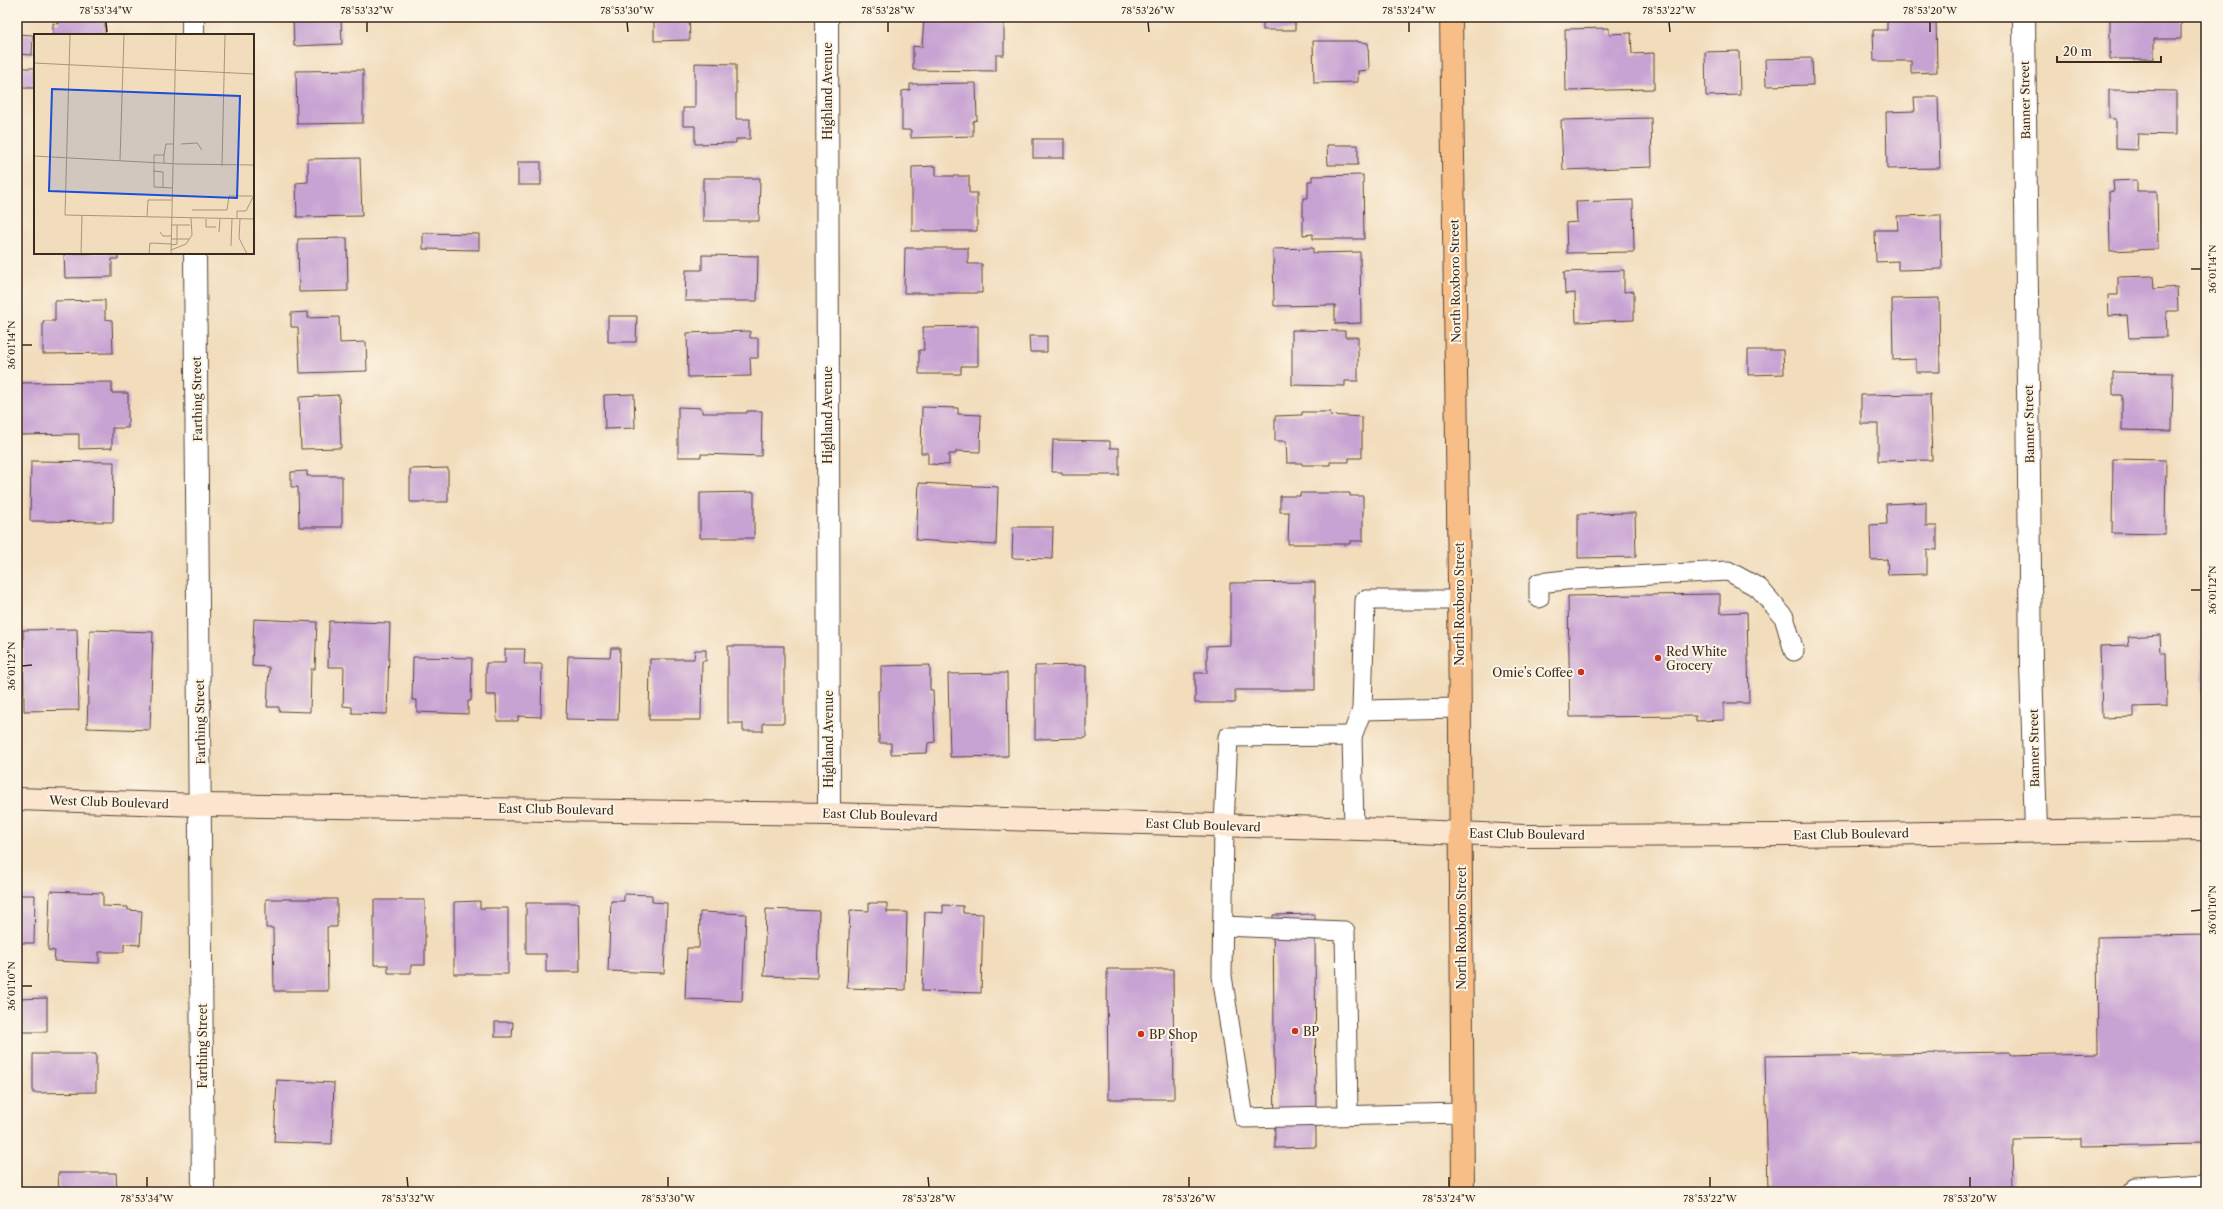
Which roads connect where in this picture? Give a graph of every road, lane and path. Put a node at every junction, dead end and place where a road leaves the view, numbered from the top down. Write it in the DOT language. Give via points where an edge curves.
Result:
graph roads {
  1 [pos="193,17"];
  2 [pos="827,17"];
  3 [pos="1451,17"];
  4 [pos="2024,17"];
  5 [pos="193,34"];
  6 [pos="195,254"];
  7 [pos="1539,598"];
  8 [pos="1459,600"];
  9 [pos="1794,651"];
  10 [pos="1460,708"];
  11 [pos="1362,710"];
  12 [pos="1352,736"];
  13 [pos="17,799"];
  14 [pos="201,805"];
  15 [pos="829,814"];
  16 [pos="1224,825"];
  17 [pos="2206,828"];
  18 [pos="1354,829"];
  19 [pos="2036,831"];
  20 [pos="1460,833"];
  21 [pos="1223,926"];
  22 [pos="1463,1113"];
  23 [pos="1348,1115"];
  24 [pos="2206,1185"];
  25 [pos="203,1192"];
  26 [pos="1463,1192"];
  27 [pos="2131,1192"];
  1 -- 5 [label="street"];
  2 -- 15 [label="street, Highland Avenue"];
  3 -- 8 [label="main road, North Roxboro Street"];
  4 -- 19 [label="street, Banner Street" via="2031,664"];
  6 -- 14 [label="street, Farthing Street"];
  7 -- 9 [label="lane" via="1539,583 1574,578 1728,572 1759,588 1784,617"];
  8 -- 10 [label="main road, North Roxboro Street"];
  8 -- 11 [label="lane" via="1365,600"];
  10 -- 11 [label="lane"];
  10 -- 20 [label="main road, North Roxboro Street"];
  11 -- 12 [label="lane"];
  12 -- 16 [label="lane" via="1228,737"];
  12 -- 18 [label="lane"];
  13 -- 14 [label="street, West Club Boulevard"];
  14 -- 15 [label="street, East Club Boulevard"];
  14 -- 25 [label="street, Farthing Street"];
  15 -- 16 [label="street, East Club Boulevard"];
  16 -- 18 [label="street, East Club Boulevard"];
  16 -- 21 [label="lane"];
  17 -- 19 [label="street, East Club Boulevard"];
  18 -- 20 [label="street, East Club Boulevard"];
  19 -- 20 [label="street, East Club Boulevard" via="1696,836 1525,836"];
  20 -- 22 [label="main road, North Roxboro Street"];
  21 -- 23 [label="lane" via="1222,976 1244,1118"];
  21 -- 23 [label="lane" via="1345,931"];
  22 -- 23 [label="lane"];
  22 -- 26 [label="main road, North Roxboro Street"];
  24 -- 27 [label="lane" via="2135,1189"];
}
